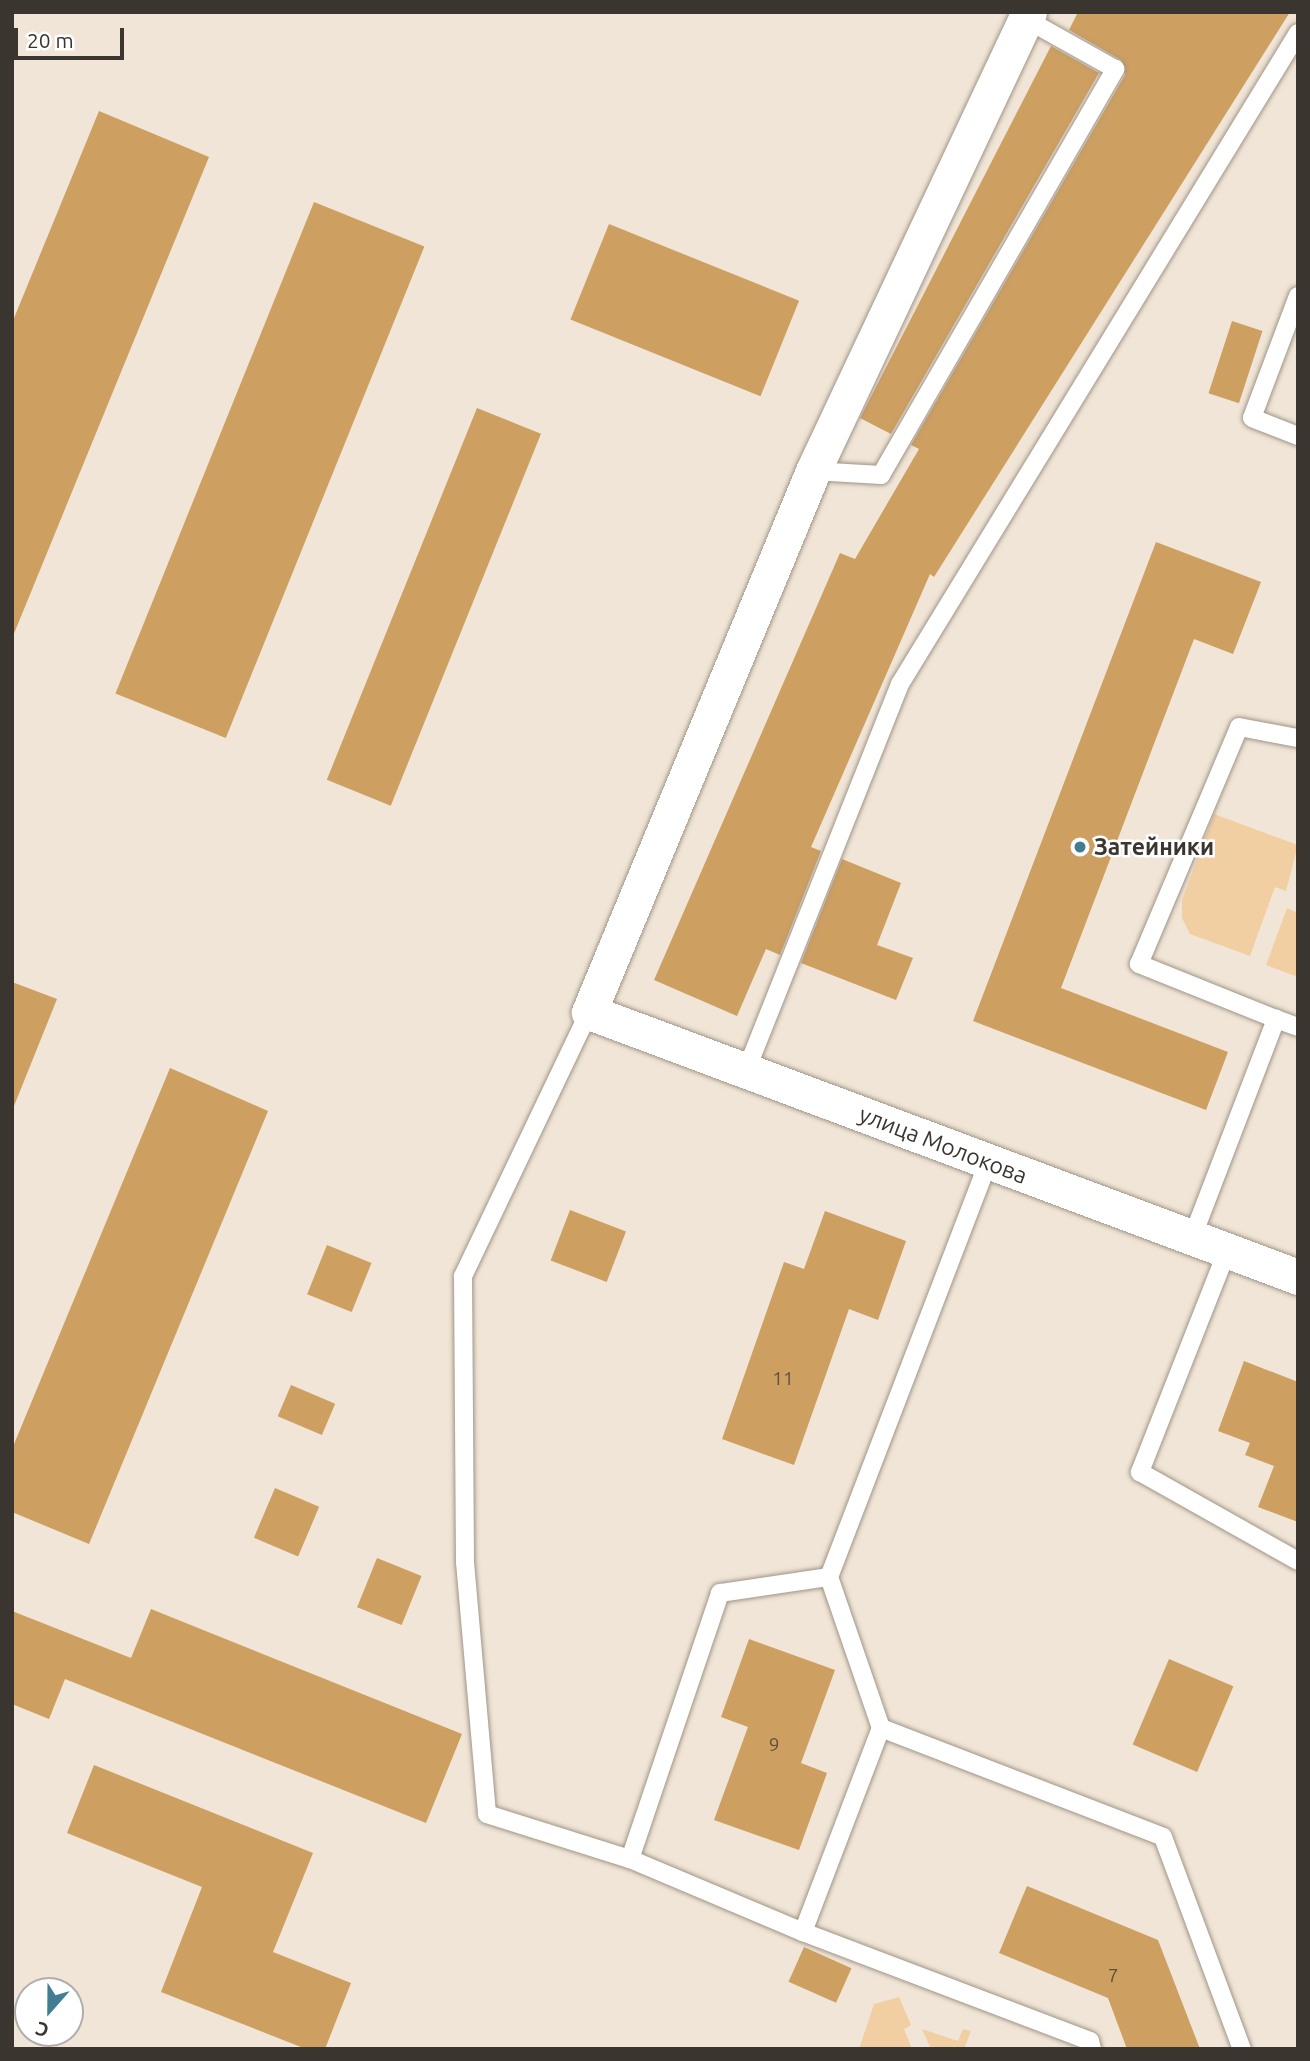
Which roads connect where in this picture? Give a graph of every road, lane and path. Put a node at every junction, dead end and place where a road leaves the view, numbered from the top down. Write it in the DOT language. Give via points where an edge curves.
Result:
graph roads {
  1 [pos="1028,16"];
  2 [pos="1298,33"];
  3 [pos="1298,296"];
  4 [pos="1298,436"];
  5 [pos="813,471"];
  6 [pos="1298,738"];
  7 [pos="589,1012"];
  8 [pos="1276,1019"];
  9 [pos="1298,1027"];
  10 [pos="746,1071"];
  11 [pos="988,1162"];
  12 [pos="1192,1238"];
  13 [pos="1227,1251"];
  14 [pos="1298,1277"];
  15 [pos="1298,1561"];
  16 [pos="829,1577"];
  17 [pos="881,1728"];
  18 [pos="630,1859"];
  19 [pos="803,1932"];
  20 [pos="1093,2049"];
  21 [pos="1242,2049"];
  1 -- 5 [label="street"];
  1 -- 5 [label="lane" via="1115,69 881,475"];
  2 -- 10 [label="lane" via="900,684"];
  3 -- 4 [label="lane" via="1252,418"];
  5 -- 7 [label="street"];
  6 -- 8 [label="lane" via="1239,727 1139,964"];
  7 -- 10 [label="street, улица Молокова"];
  7 -- 18 [label="lane" via="463,1276 464,1562 487,1814"];
  8 -- 9 [label="lane"];
  8 -- 12 [label="lane"];
  10 -- 11 [label="street, улица Молокова"];
  11 -- 12 [label="street, улица Молокова"];
  11 -- 16 [label="lane"];
  12 -- 13 [label="street, улица Молокова"];
  13 -- 14 [label="street, улица Молокова"];
  13 -- 15 [label="lane" via="1140,1472"];
  16 -- 17 [label="lane"];
  16 -- 18 [label="lane" via="720,1593"];
  17 -- 19 [label="lane"];
  17 -- 21 [label="lane" via="1163,1837"];
  18 -- 19 [label="lane"];
  19 -- 20 [label="lane" via="1090,2041"];
}
